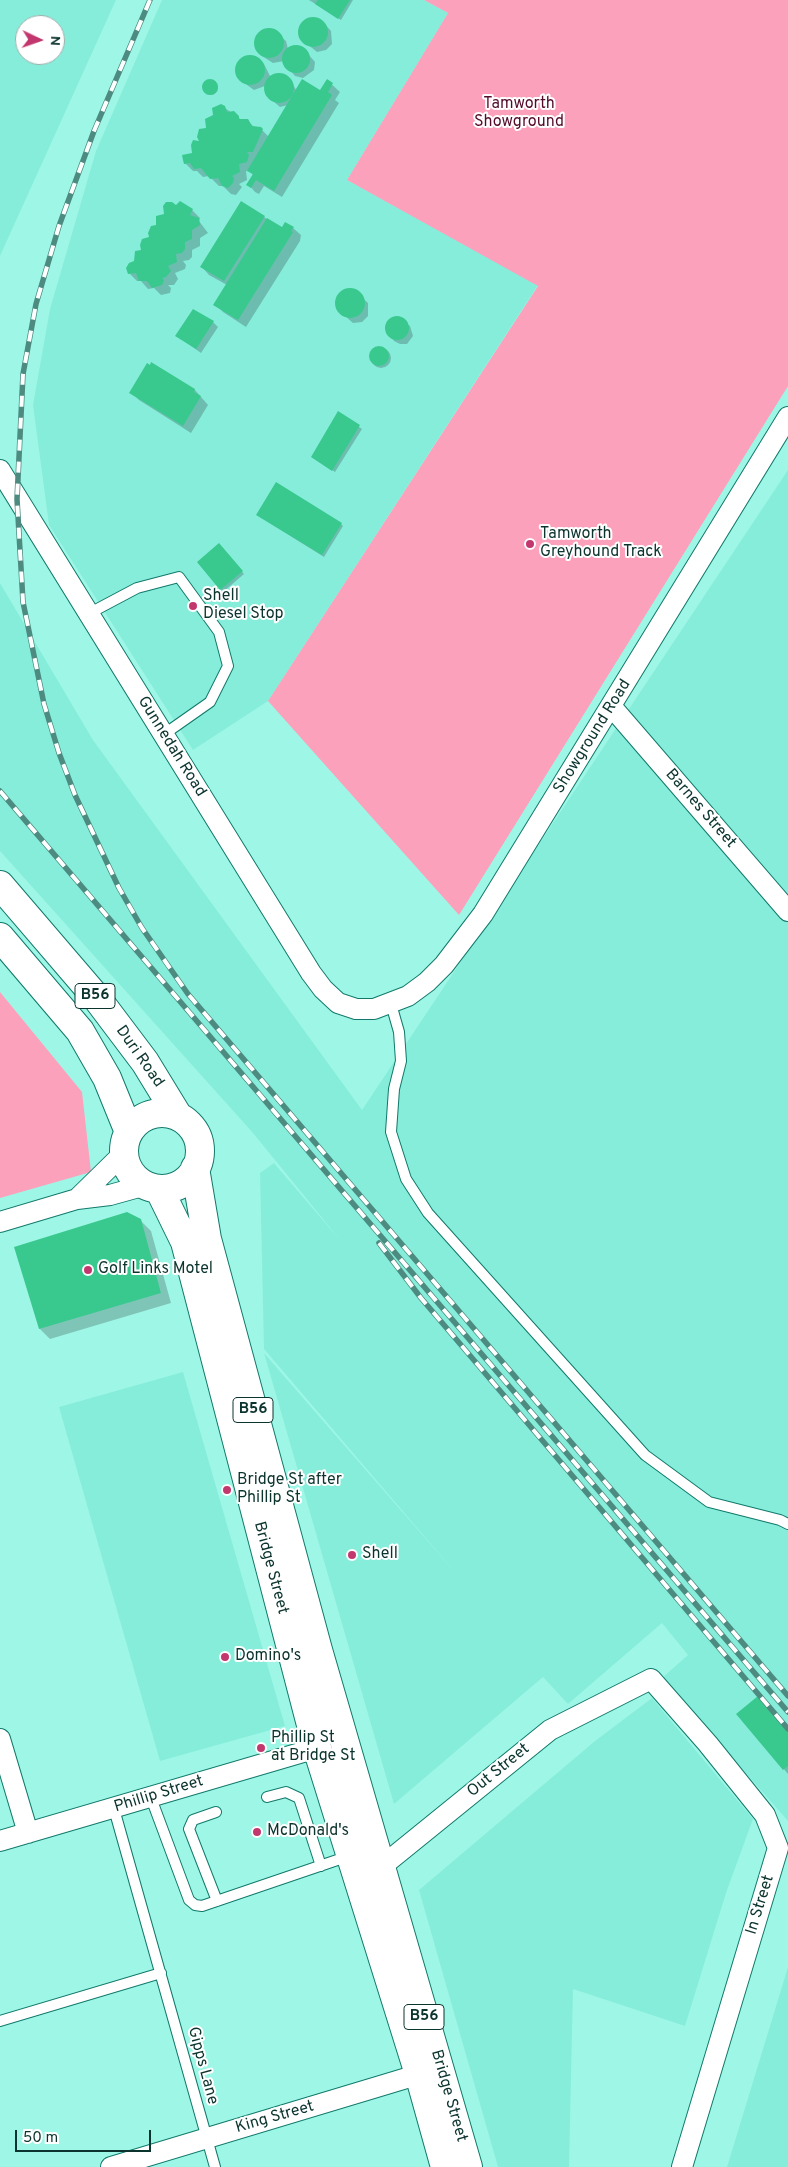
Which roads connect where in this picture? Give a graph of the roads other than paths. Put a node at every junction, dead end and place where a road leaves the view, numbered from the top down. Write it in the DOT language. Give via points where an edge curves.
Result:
graph roads {
  1 [pos="788,417"];
  2 [pos="0,470"];
  3 [pos="88,614"];
  4 [pos="611,706"];
  5 [pos="164,735"];
  6 [pos="0,885"];
  7 [pos="788,912"];
  8 [pos="0,937"];
  9 [pos="391,1004"];
  10 [pos="356,1009"];
  11 [pos="178,1116"];
  12 [pos="126,1143"];
  13 [pos="195,1168"];
  14 [pos="152,1187"];
  15 [pos="77,1199"];
  16 [pos="0,1222"];
  17 [pos="788,1524"];
  18 [pos="318,1650"];
  19 [pos="651,1679"];
  20 [pos="0,1739"];
  21 [pos="317,1748"];
  22 [pos="267,1797"];
  23 [pos="151,1798"];
  24 [pos="114,1809"];
  25 [pos="216,1812"];
  26 [pos="28,1833"];
  27 [pos="0,1841"];
  28 [pos="321,1866"];
  29 [pos="363,1867"];
  30 [pos="217,1901"];
  31 [pos="161,1973"];
  32 [pos="0,2020"];
  33 [pos="429,2071"];
  34 [pos="206,2138"];
  35 [pos="111,2167"];
  36 [pos="215,2167"];
  37 [pos="445,2167"];
  38 [pos="468,2167"];
  39 [pos="682,2167"];
  1 -- 4 [label="street, Showground Road"];
  2 -- 3 [label="street, Gunnedah Road"];
  3 -- 5 [label="street, Gunnedah Road"];
  3 -- 5 [label="lane" via="136,588 179,576 219,632 228,666 210,702"];
  4 -- 7 [label="street, Barnes Street"];
  4 -- 9 [label="street, Showground Road" via="465,939 427,982"];
  5 -- 10 [label="street, Gunnedah Road" via="311,972 338,1003"];
  6 -- 11 [label="main road, Duri Road / B56" via="96,997 145,1062"];
  8 -- 12 [label="main road, B56" via="80,1031 107,1078"];
  9 -- 10 [label="street, Showground Road" via="374,1009"];
  9 -- 17 [label="lane" via="399,1032 401,1061 394,1089 391,1132 406,1179 428,1213 645,1455 709,1502"];
  11 -- 12 [label="main road" via="167,1113 150,1115 135,1123"];
  11 -- 13 [label="main road, B56" via="188,1123 199,1144"];
  12 -- 14 [label="main road, B56" via="131,1172"];
  12 -- 15 [label="street"];
  13 -- 14 [label="main road" via="180,1184"];
  13 -- 18 [label="main road, Bridge Street / B56" via="207,1239"];
  14 -- 15 [label="street"];
  14 -- 21 [label="main road, Bridge Street / B56" via="184,1242"];
  15 -- 16 [label="street"];
  18 -- 21 [label="main road, Bridge Street" via="327,1712 324,1739"];
  18 -- 29 [label="main road, Bridge Street / B56"];
  19 -- 29 [label="street, Out Street" via="550,1730"];
  19 -- 39 [label="street, In Street" via="765,1815 778,1848"];
  20 -- 26 [label="street"];
  21 -- 23 [label="street, Phillip Street"];
  21 -- 29 [label="main road, Bridge Street / B56"];
  22 -- 28 [label="lane" via="286,1792 299,1798"];
  23 -- 24 [label="street, Phillip Street"];
  23 -- 30 [label="lane" via="189,1900 202,1906"];
  24 -- 26 [label="street, Phillip Street"];
  24 -- 31 [label="lane, Gipps Lane"];
  25 -- 30 [label="lane" via="193,1820 189,1829"];
  26 -- 27 [label="street, Phillip Street"];
  28 -- 29 [label="lane"];
  28 -- 30 [label="lane"];
  29 -- 33 [label="main road, Bridge Street / B56"];
  31 -- 32 [label="lane"];
  31 -- 34 [label="lane, Gipps Lane"];
  33 -- 34 [label="street, King Street"];
  33 -- 37 [label="main road, Bridge Street / B56"];
  33 -- 38 [label="main road, Bridge Street / B56"];
  34 -- 35 [label="street, King Street"];
  34 -- 36 [label="lane, Gipps Lane"];
}
